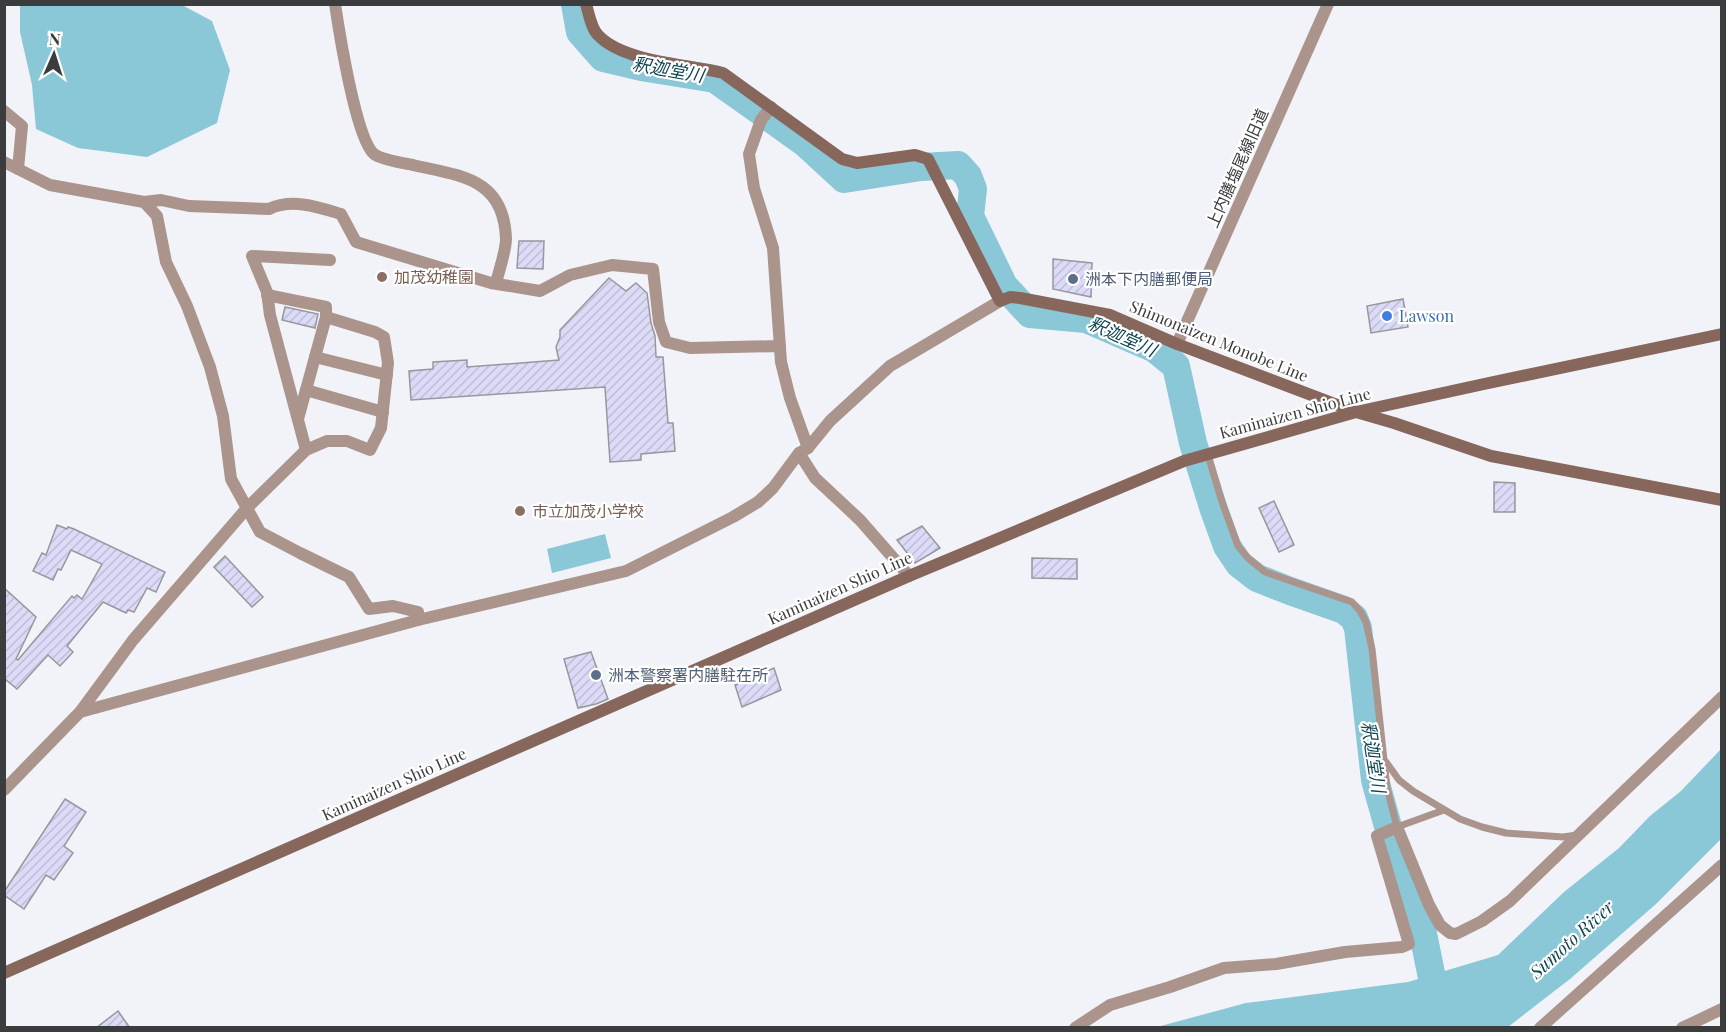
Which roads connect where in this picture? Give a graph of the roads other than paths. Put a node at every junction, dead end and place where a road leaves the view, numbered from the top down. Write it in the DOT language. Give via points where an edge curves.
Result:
graph roads {
  1 [pos="335,4"];
  2 [pos="586,4"];
  3 [pos="1328,4"];
  4 [pos="4,111"];
  5 [pos="767,112"];
  6 [pos="4,162"];
  7 [pos="18,169"];
  8 [pos="144,202"];
  9 [pos="330,260"];
  10 [pos="496,283"];
  11 [pos="267,295"];
  12 [pos="1010,299"];
  13 [pos="326,316"];
  14 [pos="1722,334"];
  15 [pos="1177,345"];
  16 [pos="780,346"];
  17 [pos="315,357"];
  18 [pos="387,375"];
  19 [pos="306,390"];
  20 [pos="383,412"];
  21 [pos="1356,412"];
  22 [pos="298,420"];
  23 [pos="306,450"];
  24 [pos="804,450"];
  25 [pos="1206,455"];
  26 [pos="1722,500"];
  27 [pos="247,508"];
  28 [pos="909,576"];
  29 [pos="418,620"];
  30 [pos="1722,697"];
  31 [pos="80,712"];
  32 [pos="1385,760"];
  33 [pos="4,790"];
  34 [pos="1444,810"];
  35 [pos="1397,827"];
  36 [pos="1579,835"];
  37 [pos="1722,865"];
  38 [pos="4,973"];
  39 [pos="1722,1009"];
  40 [pos="1075,1028"];
  41 [pos="1540,1028"];
  42 [pos="1682,1028"];
  1 -- 10 [label="street" via="361,132 374,154 469,179 490,192 500,205 506,240"];
  2 -- 5 [label="main road" via="596,34 614,49 723,73"];
  3 -- 15 [label="street, 上内膳塩尾線旧道"];
  4 -- 7 [label="street" via="22,126"];
  5 -- 12 [label="main road" via="842,159 857,163 915,155 928,159"];
  5 -- 16 [label="street" via="749,154 754,188 773,248"];
  6 -- 7 [label="street"];
  7 -- 8 [label="street" via="50,185"];
  8 -- 10 [label="street" via="269,209 280,204 310,205 341,214 356,242"];
  8 -- 27 [label="street" via="157,216 166,262 210,367 223,416 231,479"];
  9 -- 11 [label="street" via="252,256"];
  10 -- 16 [label="street" via="540,291 570,275 612,265 653,269 659,322 666,342 690,348"];
  11 -- 13 [label="street" via="326,308"];
  11 -- 22 [label="street"];
  12 -- 15 [label="main road, Shimonaizen Monobe Line" via="1110,315"];
  12 -- 24 [label="street" via="890,366"];
  13 -- 17 [label="street"];
  13 -- 18 [label="street" via="384,338"];
  14 -- 21 [label="main road, Kaminaizen Shio Line"];
  15 -- 21 [label="main road, Shimonaizen Monobe Line"];
  16 -- 24 [label="street"];
  17 -- 18 [label="street"];
  17 -- 19 [label="street"];
  18 -- 20 [label="street"];
  19 -- 20 [label="street"];
  19 -- 22 [label="street"];
  20 -- 23 [label="street" via="381,428 370,450 347,441 327,441"];
  21 -- 25 [label="main road, Kaminaizen Shio Line"];
  21 -- 26 [label="main road, Shimonaizen Monobe Line" via="1491,456"];
  22 -- 23 [label="street"];
  23 -- 27 [label="street"];
  24 -- 28 [label="street" via="815,478 860,520"];
  24 -- 29 [label="street" via="759,502 626,571"];
  25 -- 28 [label="main road, Kaminaizen Shio Line"];
  25 -- 32 [label="lane" via="1238,546 1248,558 1265,572 1352,602 1360,611 1372,649"];
  27 -- 29 [label="street" via="260,532 349,577 369,609 393,606 418,612"];
  27 -- 31 [label="street" via="133,640"];
  28 -- 38 [label="main road, Kaminaizen Shio Line"];
  29 -- 31 [label="street"];
  30 -- 36 [label="street"];
  31 -- 33 [label="street"];
  32 -- 34 [label="lane" via="1399,780"];
  32 -- 35 [label="lane"];
  34 -- 35 [label="lane"];
  34 -- 36 [label="lane" via="1506,833"];
  35 -- 36 [label="street" via="1440,925 1456,934 1510,901"];
  35 -- 40 [label="street" via="1377,836 1409,944 1224,968 1110,1005"];
  37 -- 41 [label="street"];
  39 -- 42 [label="street"];
}
